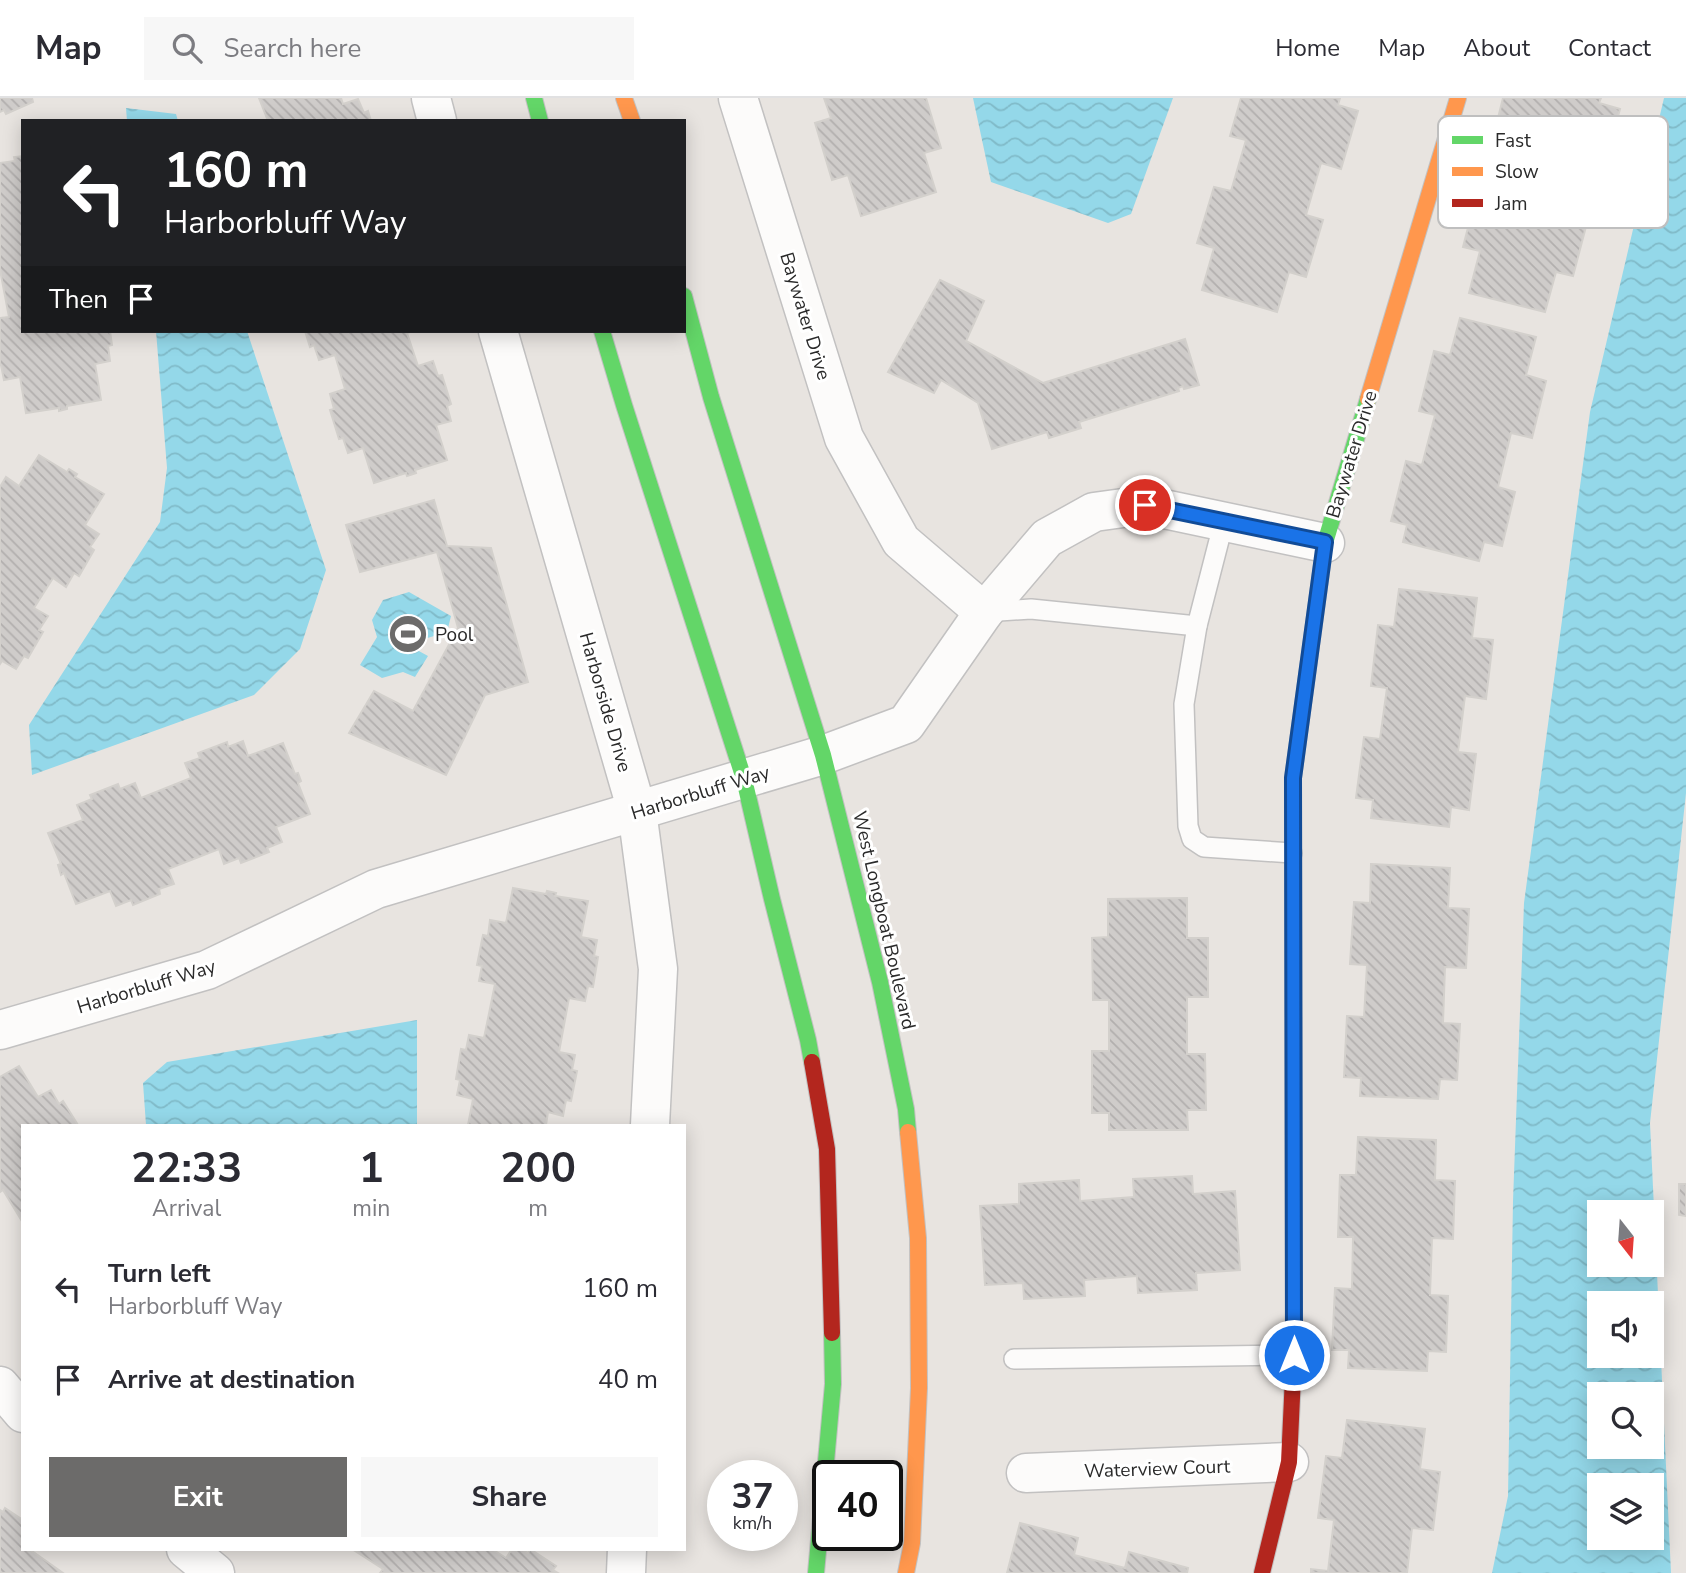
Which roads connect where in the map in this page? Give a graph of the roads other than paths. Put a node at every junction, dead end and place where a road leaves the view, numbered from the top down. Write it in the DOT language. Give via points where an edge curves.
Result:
graph roads {
  1 [pos="431,98"];
  2 [pos="534,98"];
  3 [pos="624,98"];
  4 [pos="738,98"];
  5 [pos="1458,98"];
  6 [pos="1453,116"];
  7 [pos="436,119"];
  8 [pos="539,119"];
  9 [pos="631,119"];
  10 [pos="1438,165"];
  11 [pos="686,303"];
  12 [pos="499,333"];
  13 [pos="603,333"];
  14 [pos="1224,521"];
  15 [pos="1325,542"];
  16 [pos="984,612"];
  17 [pos="1197,626"];
  18 [pos="823,755"];
  19 [pos="744,779"];
  20 [pos="638,811"];
  21 [pos="1293,853"];
  22 [pos="0,1030"];
  23 [pos="650,1124"];
  24 [pos="1294,1355"];
  25 [pos="1014,1359"];
  26 [pos="0,1386"];
  27 [pos="21,1411"];
  28 [pos="1289,1462"];
  29 [pos="1026,1473"];
  30 [pos="188,1551"];
  31 [pos="628,1551"];
  32 [pos="215,1573"];
  33 [pos="626,1573"];
  34 [pos="816,1573"];
  35 [pos="906,1573"];
  36 [pos="1262,1573"];
  1 -- 7 [label="street"];
  2 -- 8 [label="street"];
  3 -- 9 [label="street"];
  4 -- 16 [label="street, Baywater Drive" via="844,438 901,541"];
  5 -- 6 [label="street, Baywater Drive"];
  10 -- 15 [label="street, Baywater Drive"];
  11 -- 18 [label="street, West Longboat Boulevard"];
  12 -- 20 [label="street, Harborside Drive"];
  13 -- 19 [label="street"];
  14 -- 15 [label="street, Harborbluff Way"];
  14 -- 16 [label="street, Harborbluff Way" via="1145,505 1094,512 1047,538"];
  14 -- 17 [label="lane"];
  15 -- 21 [label="street, Baywater Drive" via="1293,778"];
  16 -- 17 [label="lane" via="1031,609"];
  16 -- 18 [label="street, Harborbluff Way" via="906,724"];
  17 -- 21 [label="lane" via="1184,704 1192,839 1204,847"];
  18 -- 19 [label="street, Harborbluff Way"];
  18 -- 35 [label="street, West Longboat Boulevard" via="880,982 906,1109 918,1238 919,1388 912,1543"];
  19 -- 20 [label="street, Harborbluff Way"];
  19 -- 34 [label="street" via="808,1040 827,1149 833,1384"];
  20 -- 22 [label="street, Harborbluff Way" via="376,889 207,970"];
  20 -- 23 [label="street, Harborside Drive" via="658,969"];
  21 -- 24 [label="street, Baywater Drive"];
  24 -- 25 [label="lane"];
  24 -- 28 [label="street, Baywater Drive"];
  26 -- 27 [label="street"];
  28 -- 29 [label="street, Waterview Court"];
  28 -- 36 [label="street, Baywater Drive"];
  30 -- 32 [label="street"];
  31 -- 33 [label="street"];
}
